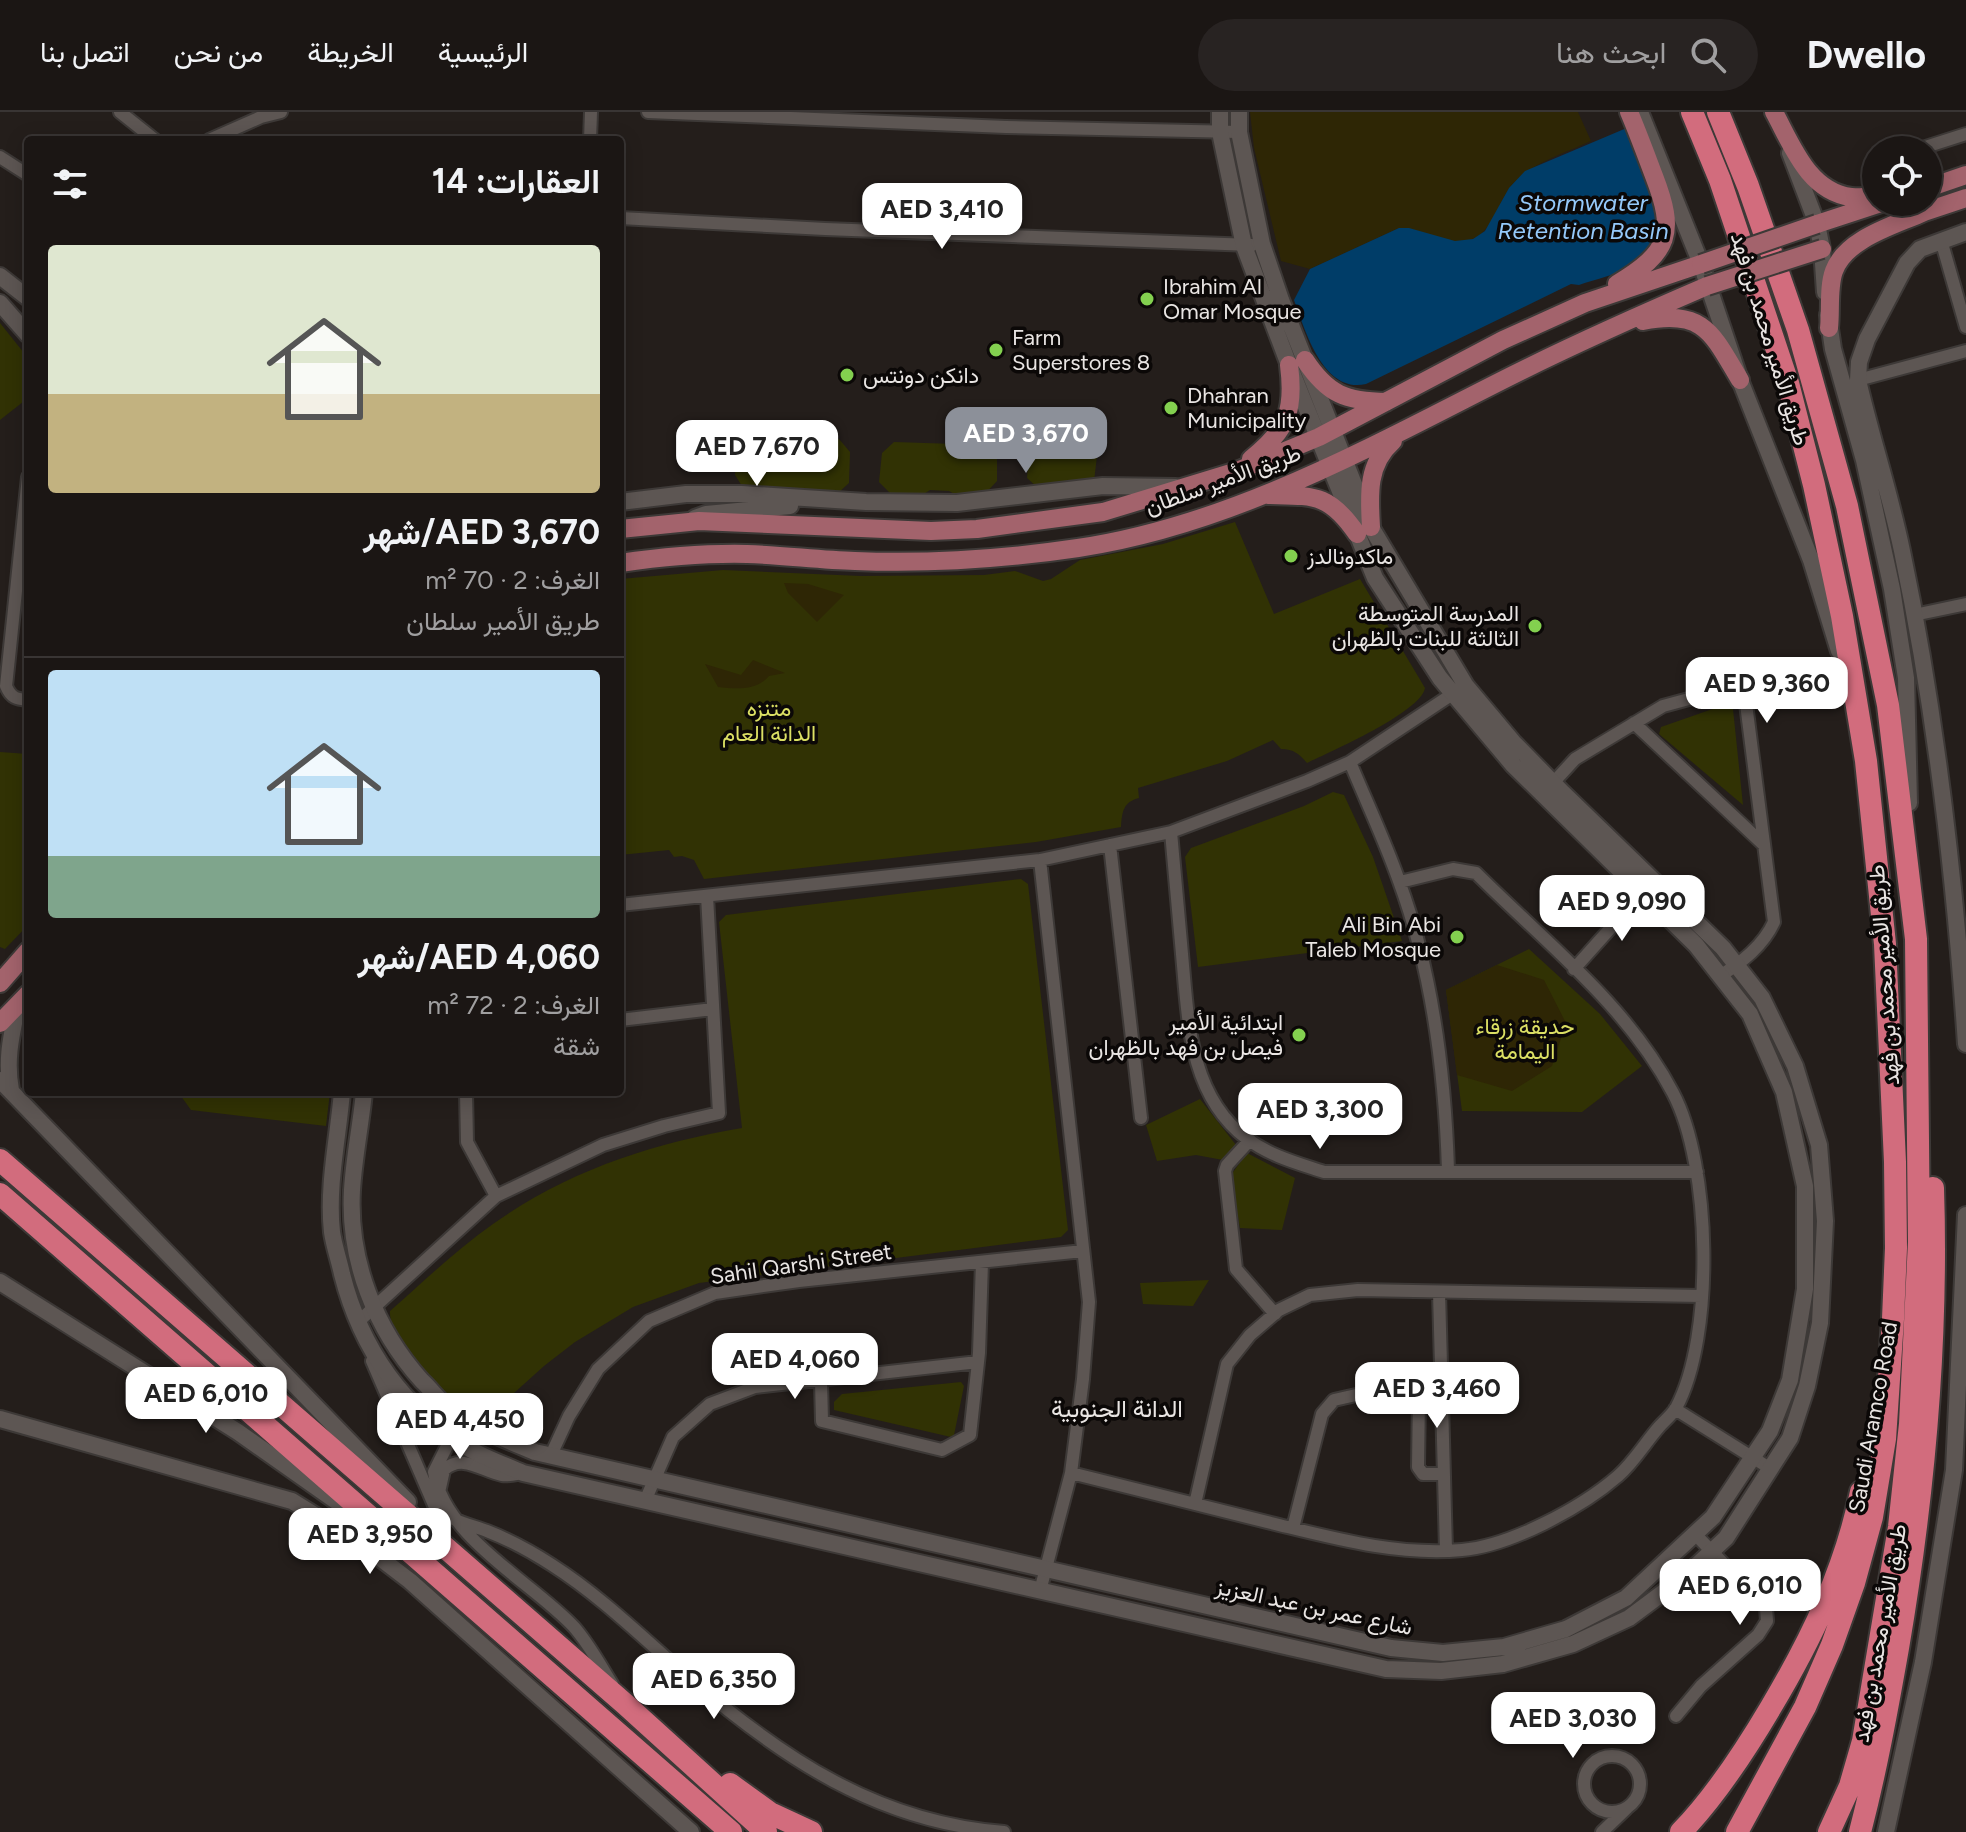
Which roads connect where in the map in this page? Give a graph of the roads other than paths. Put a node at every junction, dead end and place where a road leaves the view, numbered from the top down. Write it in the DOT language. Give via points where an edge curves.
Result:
graph roads {
  1 [pos="120,112"];
  2 [pos="281,112"];
  3 [pos="591,112"];
  4 [pos="648,112"];
  5 [pos="1006,112"];
  6 [pos="1220,112"];
  7 [pos="1239,112"];
  8 [pos="1629,112"];
  9 [pos="1640,112"];
  10 [pos="1692,112"];
  11 [pos="1718,112"];
  12 [pos="1774,112"];
  13 [pos="1006,127"];
  14 [pos="1220,132"];
  15 [pos="1239,132"];
  16 [pos="1966,134"];
  17 [pos="150,136"];
  18 [pos="218,136"];
  19 [pos="590,136"];
  20 [pos="1942,142"];
  21 [pos="0,157"];
  22 [pos="24,172"];
  23 [pos="1966,175"];
  24 [pos="1942,183"];
  25 [pos="1862,197"];
  26 [pos="1966,198"];
  27 [pos="1942,206"];
  28 [pos="1862,209"];
  29 [pos="1913,216"];
  30 [pos="1915,216"];
  31 [pos="624,218"];
  32 [pos="1817,224"];
  33 [pos="1966,232"];
  34 [pos="1941,240"];
  35 [pos="1262,244"];
  36 [pos="1244,246"];
  37 [pos="1822,249"];
  38 [pos="1701,264"];
  39 [pos="0,276"];
  40 [pos="1707,286"];
  41 [pos="24,295"];
  42 [pos="0,303"];
  43 [pos="1585,303"];
  44 [pos="24,322"];
  45 [pos="1966,327"];
  46 [pos="1609,328"];
  47 [pos="1829,328"];
  48 [pos="1966,351"];
  49 [pos="1297,363"];
  50 [pos="1740,380"];
  51 [pos="1858,380"];
  52 [pos="1389,402"];
  53 [pos="1406,429"];
  54 [pos="1326,434"];
  55 [pos="1338,464"];
  56 [pos="1237,471"];
  57 [pos="1185,488"];
  58 [pos="1261,495"];
  59 [pos="840,501"];
  60 [pos="624,502"];
  61 [pos="684,522"];
  62 [pos="24,528"];
  63 [pos="624,529"];
  64 [pos="1364,530"];
  65 [pos="624,562"];
  66 [pos="1966,604"];
  67 [pos="1914,615"];
  68 [pos="1459,690"];
  69 [pos="24,700"];
  70 [pos="1634,723"];
  71 [pos="1866,761"];
  72 [pos="1350,762"];
  73 [pos="1553,783"];
  74 [pos="1171,832"];
  75 [pos="1110,845"];
  76 [pos="1764,845"];
  77 [pos="1040,860"];
  78 [pos="1400,882"];
  79 [pos="1960,888"];
  80 [pos="1642,893"];
  81 [pos="1911,893"];
  82 [pos="707,896"];
  83 [pos="624,905"];
  84 [pos="1916,939"];
  85 [pos="24,955"];
  86 [pos="1737,965"];
  87 [pos="1574,969"];
  88 [pos="4,975"];
  89 [pos="1720,976"];
  90 [pos="23,999"];
  91 [pos="713,1009"];
  92 [pos="624,1020"];
  93 [pos="0,1023"];
  94 [pos="1966,1044"];
  95 [pos="5,1085"];
  96 [pos="342,1096"];
  97 [pos="364,1096"];
  98 [pos="466,1096"];
  99 [pos="1141,1118"];
  100 [pos="1250,1140"];
  101 [pos="0,1160"];
  102 [pos="1448,1170"];
  103 [pos="1697,1172"];
  104 [pos="0,1194"];
  105 [pos="496,1196"];
  106 [pos="1966,1215"];
  107 [pos="1083,1251"];
  108 [pos="1964,1261"];
  109 [pos="982,1262"];
  110 [pos="0,1282"];
  111 [pos="1895,1290"];
  112 [pos="1439,1292"];
  113 [pos="1702,1296"];
  114 [pos="375,1309"];
  115 [pos="1275,1314"];
  116 [pos="360,1329"];
  117 [pos="978,1362"];
  118 [pos="821,1381"];
  119 [pos="1419,1395"];
  120 [pos="1442,1396"];
  121 [pos="450,1409"];
  122 [pos="1675,1409"];
  123 [pos="0,1419"];
  124 [pos="452,1436"];
  125 [pos="551,1455"];
  126 [pos="1753,1456"];
  127 [pos="1771,1469"];
  128 [pos="523,1473"];
  129 [pos="1071,1473"];
  130 [pos="1444,1474"];
  131 [pos="654,1480"];
  132 [pos="440,1491"];
  133 [pos="645,1501"];
  134 [pos="1195,1504"];
  135 [pos="457,1521"];
  136 [pos="1293,1528"];
  137 [pos="1695,1534"];
  138 [pos="1446,1550"];
  139 [pos="1712,1551"];
  140 [pos="426,1566"];
  141 [pos="1045,1570"];
  142 [pos="1040,1591"];
  143 [pos="568,1655"];
  144 [pos="625,1704"];
  145 [pos="1676,1716"];
  146 [pos="644,1756"];
  147 [pos="1707,1802"];
  148 [pos="1627,1807"];
  149 [pos="1603,1811"];
  150 [pos="691,1832"];
  151 [pos="714,1832"];
  152 [pos="731,1832"];
  153 [pos="766,1832"];
  154 [pos="811,1832"];
  155 [pos="1004,1832"];
  156 [pos="1602,1832"];
  157 [pos="1674,1832"];
  158 [pos="1681,1832"];
  159 [pos="1737,1832"];
  160 [pos="1829,1832"];
  161 [pos="1860,1832"];
  162 [pos="1886,1832"];
  1 -- 17 [label="street"];
  2 -- 18 [label="street"];
  3 -- 19 [label="street"];
  4 -- 13 [label="street"];
  5 -- 13 [label="street"];
  6 -- 14 [label="street"];
  7 -- 15 [label="street"];
  8 -- 43 [label="main road" via="1666,206 1667,228 1657,253 1639,271"];
  9 -- 38 [label="street"];
  10 -- 71 [label="highway, طريق الأمير محمد بن فهد" via="1788,383 1842,616"];
  11 -- 81 [label="highway, طريق الأمير محمد بن فهد" via="1798,330 1847,506 1888,705"];
  12 -- 25 [label="main road" via="1806,172 1851,197"];
  12 -- 32 [label="street"];
  13 -- 14 [label="street"];
  14 -- 15 [label="street"];
  14 -- 36 [label="street"];
  15 -- 35 [label="street"];
  16 -- 20 [label="street"];
  21 -- 22 [label="street"];
  23 -- 24 [label="main road"];
  26 -- 27 [label="main road"];
  28 -- 32 [label="main road"];
  29 -- 37 [label="main road"];
  30 -- 47 [label="main road" via="1860,242 1842,257 1833,272"];
  31 -- 36 [label="street"];
  32 -- 37 [label="street"];
  32 -- 38 [label="main road, طريق الأمير سلطان, bridge"];
  33 -- 34 [label="street"];
  34 -- 45 [label="street"];
  34 -- 51 [label="street" via="1920,249 1907,263 1867,339"];
  35 -- 36 [label="street"];
  35 -- 49 [label="street"];
  36 -- 49 [label="street"];
  37 -- 40 [label="main road, طريق الأمير سلطان, bridge"];
  37 -- 47 [label="street"];
  38 -- 40 [label="street"];
  38 -- 43 [label="main road, طريق الأمير سلطان"];
  39 -- 41 [label="street"];
  40 -- 46 [label="main road, طريق الأمير سلطان"];
  40 -- 50 [label="street"];
  42 -- 44 [label="street"];
  43 -- 52 [label="main road, طريق الأمير سلطان"];
  46 -- 50 [label="main road" via="1671,316 1686,319 1709,333"];
  46 -- 53 [label="main road, طريق الأمير سلطان"];
  47 -- 81 [label="street" via="1864,460 1906,678"];
  48 -- 51 [label="street"];
  49 -- 52 [label="main road" via="1339,395"];
  49 -- 54 [label="street"];
  49 -- 56 [label="main road" via="1282,429"];
  50 -- 71 [label="street" via="1811,560"];
  51 -- 67 [label="street"];
  52 -- 54 [label="main road, طريق الأمير سلطان"];
  53 -- 55 [label="main road, طريق الأمير سلطان"];
  53 -- 64 [label="main road" via="1382,451 1371,475"];
  54 -- 55 [label="street, شارع عمر بن عبد العزيز"];
  54 -- 56 [label="main road, طريق الأمير سلطان"];
  55 -- 58 [label="main road, طريق الأمير سلطان"];
  55 -- 64 [label="street, شارع عمر بن عبد العزيز"];
  56 -- 57 [label="main road, طريق الأمير سلطان"];
  57 -- 59 [label="street" via="1103,486 957,503"];
  57 -- 61 [label="main road, طريق الأمير سلطان" via="1103,512 977,529"];
  58 -- 64 [label="main road" via="1322,499"];
  58 -- 65 [label="main road, طريق الأمير سلطان" via="1163,530 967,561 746,554"];
  59 -- 60 [label="street" via="686,494"];
  59 -- 61 [label="street" via="706,514"];
  61 -- 63 [label="main road, طريق الأمير سلطان"];
  62 -- 69 [label="street" via="6,686 9,694"];
  64 -- 68 [label="street, شارع عمر بن عبد العزيز" via="1375,578"];
  66 -- 67 [label="street"];
  67 -- 79 [label="street"];
  68 -- 72 [label="street"];
  68 -- 73 [label="street"];
  68 -- 80 [label="street, شارع عمر بن عبد العزيز" via="1513,765"];
  70 -- 73 [label="street" via="1575,759"];
  70 -- 76 [label="street"];
  70 -- 76 [label="street" via="1663,706 1733,687 1745,696"];
  71 -- 111 [label="highway, طريق الأمير محمد بن فهد" via="1885,944"];
  72 -- 74 [label="street"];
  72 -- 78 [label="street"];
  73 -- 86 [label="street"];
  74 -- 75 [label="street"];
  74 -- 100 [label="street" via="1190,1037 1214,1104"];
  75 -- 77 [label="street"];
  75 -- 99 [label="street"];
  76 -- 86 [label="street" via="1774,922 1767,938"];
  77 -- 82 [label="street"];
  77 -- 107 [label="street"];
  78 -- 87 [label="street" via="1453,869 1476,873"];
  78 -- 102 [label="street" via="1439,1044"];
  79 -- 94 [label="street"];
  80 -- 87 [label="street"];
  80 -- 89 [label="street, شارع عمر بن عبد العزيز"];
  81 -- 84 [label="highway, طريق الأمير محمد بن فهد"];
  82 -- 83 [label="street"];
  82 -- 91 [label="street"];
  84 -- 160 [label="highway, طريق الأمير محمد بن فهد" via="1919,1242 1910,1424 1899,1527 1863,1741"];
  84 -- 161 [label="highway" via="1930,1059 1935,1239 1929,1415 1913,1562 1877,1769"];
  85 -- 88 [label="main road"];
  86 -- 89 [label="street"];
  86 -- 127 [label="street" via="1762,998 1795,1066 1819,1145 1825,1221 1820,1323 1807,1386 1790,1438"];
  87 -- 103 [label="street" via="1609,1001 1656,1063 1675,1096"];
  89 -- 126 [label="street, شارع عمر بن عبد العزيز" via="1750,1014 1784,1092 1805,1186 1805,1289 1790,1380 1770,1431"];
  90 -- 93 [label="main road"];
  90 -- 95 [label="street" via="9,1045"];
  91 -- 92 [label="street"];
  91 -- 105 [label="street" via="719,1113 603,1145"];
  95 -- 143 [label="street" via="383,1478"];
  96 -- 116 [label="street" via="332,1234"];
  97 -- 114 [label="street, شارع عمر بن عبد العزيز" via="352,1188 353,1234"];
  98 -- 105 [label="street" via="467,1142"];
  100 -- 102 [label="street" via="1279,1158 1324,1172"];
  100 -- 115 [label="street" via="1225,1171 1236,1269"];
  101 -- 143 [label="highway"];
  102 -- 103 [label="street"];
  103 -- 113 [label="street"];
  104 -- 140 [label="highway"];
  105 -- 114 [label="street"];
  106 -- 108 [label="street"];
  107 -- 109 [label="street, Sahil Qarshi Street"];
  107 -- 129 [label="street" via="1089,1302"];
  108 -- 162 [label="street" via="1954,1470 1923,1662"];
  109 -- 117 [label="street"];
  109 -- 125 [label="street, Sahil Qarshi Street" via="715,1293 649,1321 598,1369"];
  110 -- 140 [label="street" via="238,1432"];
  111 -- 147 [label="highway, Saudi Aramco Road" via="1857,1516 1829,1596 1751,1740"];
  111 -- 159 [label="highway, طريق الأمير محمد بن فهد" via="1885,1439 1854,1583 1805,1707"];
  112 -- 113 [label="street"];
  112 -- 115 [label="street" via="1310,1295"];
  112 -- 120 [label="street"];
  113 -- 122 [label="street" via="1694,1356"];
  114 -- 116 [label="street"];
  114 -- 121 [label="street, شارع عمر بن عبد العزيز" via="405,1362"];
  115 -- 134 [label="street" via="1227,1364"];
  116 -- 124 [label="street" via="383,1371 427,1418"];
  116 -- 135 [label="street" via="434,1505"];
  117 -- 118 [label="street"];
  117 -- 118 [label="street" via="970,1435 942,1450 822,1421"];
  118 -- 131 [label="street" via="755,1387 710,1404 673,1437"];
  119 -- 120 [label="street"];
  119 -- 130 [label="street" via="1418,1467 1423,1474"];
  119 -- 136 [label="street" via="1334,1400 1322,1414"];
  120 -- 130 [label="street"];
  121 -- 124 [label="street"];
  121 -- 125 [label="street, شارع عمر بن عبد العزيز" via="486,1432"];
  122 -- 126 [label="street"];
  122 -- 138 [label="street" via="1618,1476 1586,1499 1494,1544"];
  123 -- 150 [label="street" via="292,1501 410,1581"];
  124 -- 128 [label="street"];
  124 -- 132 [label="street" via="434,1472"];
  125 -- 131 [label="street, شارع عمر بن عبد العزيز"];
  126 -- 127 [label="street"];
  126 -- 137 [label="street, شارع عمر بن عبد العزيز" via="1713,1517"];
  127 -- 139 [label="street"];
  128 -- 132 [label="street" via="507,1476 458,1462 444,1470"];
  128 -- 133 [label="street"];
  129 -- 134 [label="street"];
  129 -- 141 [label="street"];
  130 -- 138 [label="street"];
  131 -- 133 [label="street"];
  131 -- 141 [label="street, شارع عمر بن عبد العزيز"];
  132 -- 135 [label="street"];
  133 -- 142 [label="street"];
  134 -- 136 [label="street"];
  135 -- 144 [label="street" via="574,1627"];
  135 -- 155 [label="street" via="517,1544 602,1600 761,1738 812,1771 892,1809 939,1823"];
  136 -- 138 [label="street" via="1364,1545"];
  137 -- 139 [label="street"];
  137 -- 141 [label="street, شارع عمر بن عبد العزيز" via="1626,1598 1566,1629 1504,1647 1443,1653 1391,1648"];
  139 -- 142 [label="street" via="1629,1618 1573,1644 1503,1664 1441,1671 1386,1669"];
  139 -- 145 [label="street" via="1766,1608 1767,1621"];
  140 -- 146 [label="highway"];
  141 -- 142 [label="street"];
  143 -- 144 [label="highway"];
  144 -- 153 [label="highway"];
  144 -- 154 [label="highway" via="770,1813"];
  146 -- 151 [label="highway"];
  146 -- 152 [label="highway"];
  147 -- 157 [label="highway"];
  147 -- 158 [label="highway, Saudi Aramco Road"];
  148 -- 149 [label="street"];
  148 -- 149 [label="street" via="1639,1793 1638,1775 1627,1760 1609,1756 1592,1765 1584,1781 1588,1799"];
  148 -- 156 [label="street"];
  149 -- 156 [label="street"];
}
